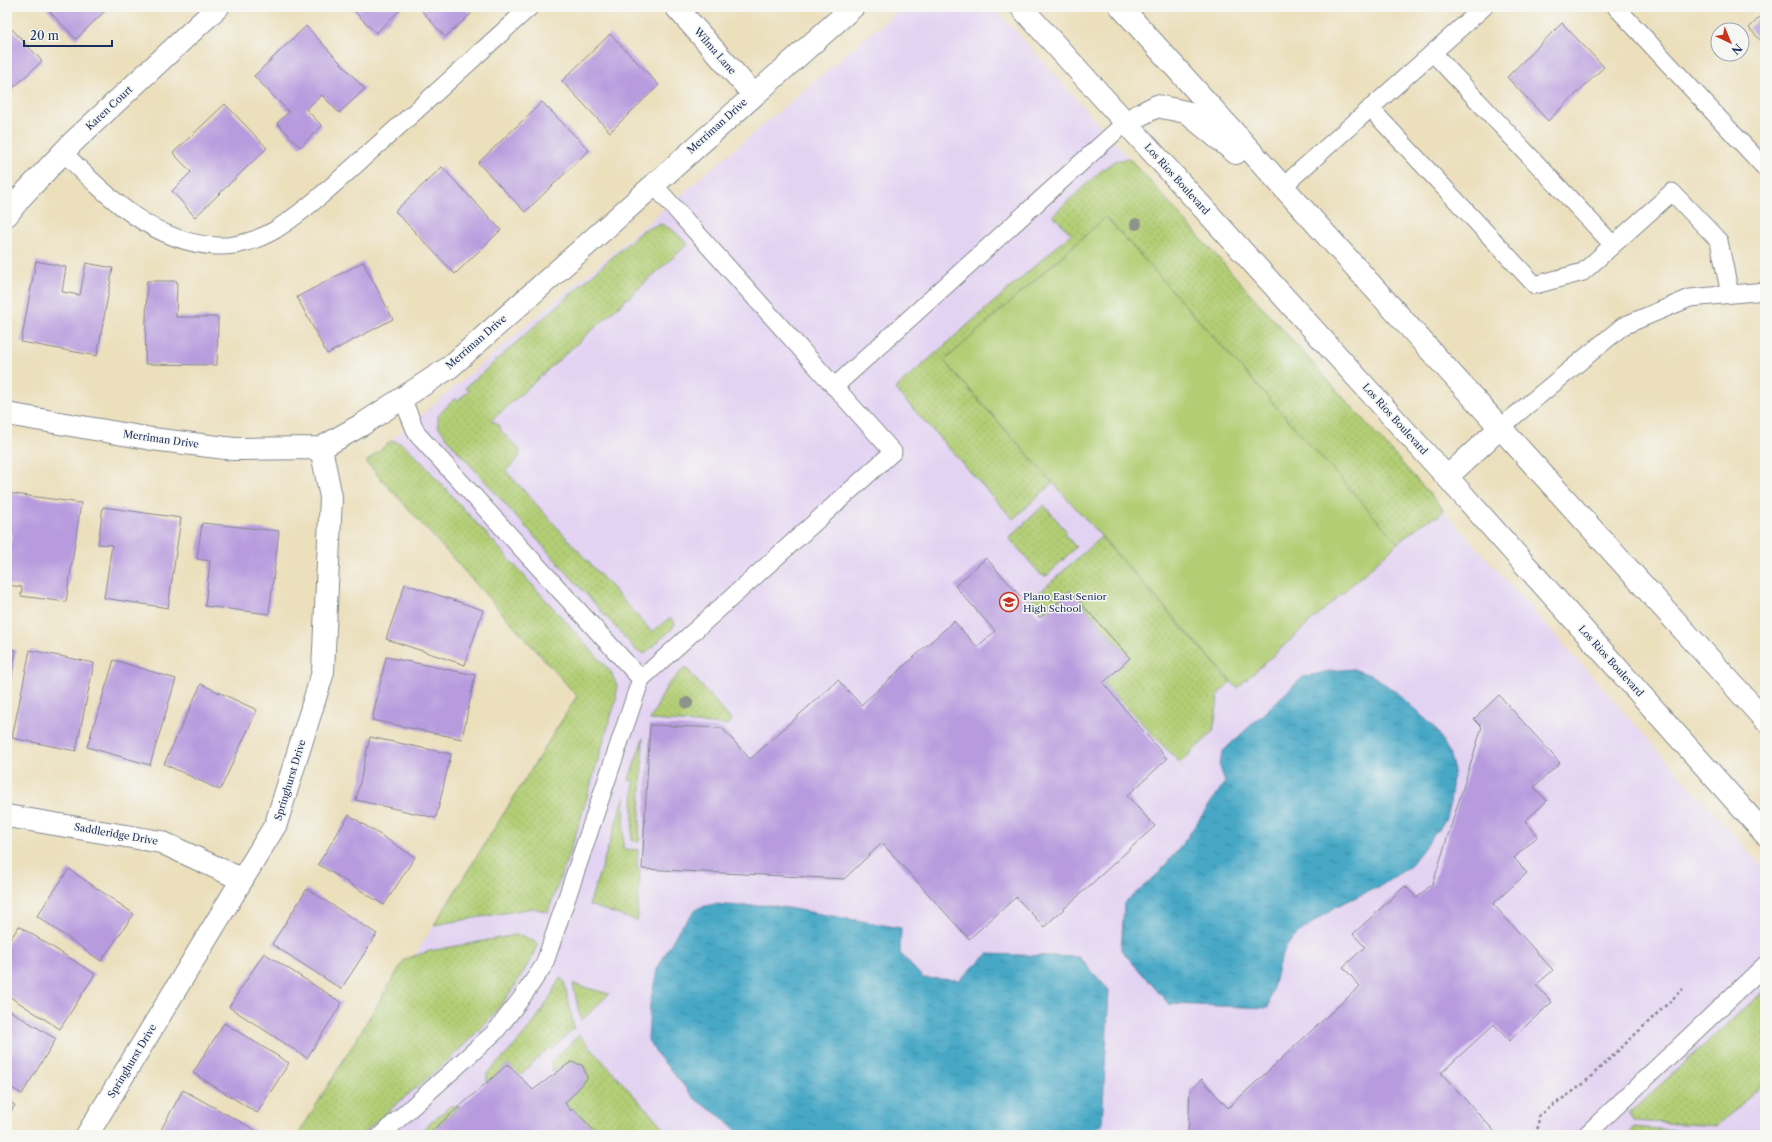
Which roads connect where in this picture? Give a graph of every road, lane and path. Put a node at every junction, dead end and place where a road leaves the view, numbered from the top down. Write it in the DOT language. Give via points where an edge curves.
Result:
graph roads {
  1 [pos="218,7"];
  2 [pos="530,7"];
  3 [pos="676,7"];
  4 [pos="853,7"];
  5 [pos="1022,7"];
  6 [pos="1121,7"];
  7 [pos="1484,7"];
  8 [pos="1616,7"];
  9 [pos="1433,53"];
  10 [pos="753,94"];
  11 [pos="1370,108"];
  12 [pos="1126,122"];
  13 [pos="63,152"];
  14 [pos="1765,168"];
  15 [pos="653,184"];
  16 [pos="1282,187"];
  17 [pos="1302,210"];
  18 [pos="7,215"];
  19 [pos="1613,245"];
  20 [pos="1765,291"];
  21 [pos="1730,294"];
  22 [pos="834,387"];
  23 [pos="402,398"];
  24 [pos="7,414"];
  25 [pos="1501,427"];
  26 [pos="321,448"];
  27 [pos="1447,477"];
  28 [pos="641,679"];
  29 [pos="1765,720"];
  30 [pos="7,816"];
  31 [pos="1765,834"];
  32 [pos="241,879"];
  33 [pos="1765,964"];
  34 [pos="1683,989"];
  35 [pos="1594,1132"];
  36 [pos="87,1135"];
  37 [pos="381,1135"];
  38 [pos="1538,1135"];
  1 -- 13 [label="street, Karen Court"];
  2 -- 13 [label="lane" via="327,190 274,230 248,242 217,246 183,240 149,226 99,188"];
  3 -- 10 [label="street, Wilma Lane"];
  4 -- 10 [label="street, Merriman Drive"];
  5 -- 12 [label="street, Los Rios Boulevard"];
  6 -- 16 [label="street"];
  7 -- 9 [label="lane"];
  8 -- 14 [label="lane"];
  9 -- 11 [label="lane"];
  9 -- 19 [label="lane"];
  10 -- 15 [label="street, Merriman Drive"];
  11 -- 16 [label="lane"];
  11 -- 19 [label="lane" via="1535,285 1584,272"];
  12 -- 17 [label="street" via="1157,106 1186,112"];
  12 -- 22 [label="lane"];
  12 -- 27 [label="street, Los Rios Boulevard"];
  13 -- 18 [label="street, Karen Court"];
  15 -- 22 [label="lane"];
  15 -- 23 [label="street, Merriman Drive" via="450,367"];
  16 -- 17 [label="street"];
  17 -- 25 [label="street"];
  19 -- 21 [label="lane" via="1672,192 1720,241"];
  20 -- 21 [label="lane"];
  21 -- 25 [label="lane" via="1690,298 1623,326"];
  22 -- 28 [label="lane" via="893,452"];
  23 -- 26 [label="street, Merriman Drive"];
  23 -- 28 [label="lane" via="416,434"];
  24 -- 26 [label="street, Merriman Drive" via="152,439 234,449"];
  25 -- 27 [label="street"];
  25 -- 29 [label="street"];
  26 -- 32 [label="street, Springhurst Drive" via="331,497 323,672 276,824"];
  27 -- 31 [label="street, Los Rios Boulevard"];
  28 -- 37 [label="lane" via="544,965 495,1032"];
  30 -- 32 [label="street, Saddleridge Drive" via="161,842"];
  32 -- 36 [label="street, Springhurst Drive"];
  33 -- 35 [label="lane"];
  34 -- 38 [label="path" via="1582,1085 1539,1115"];
}
